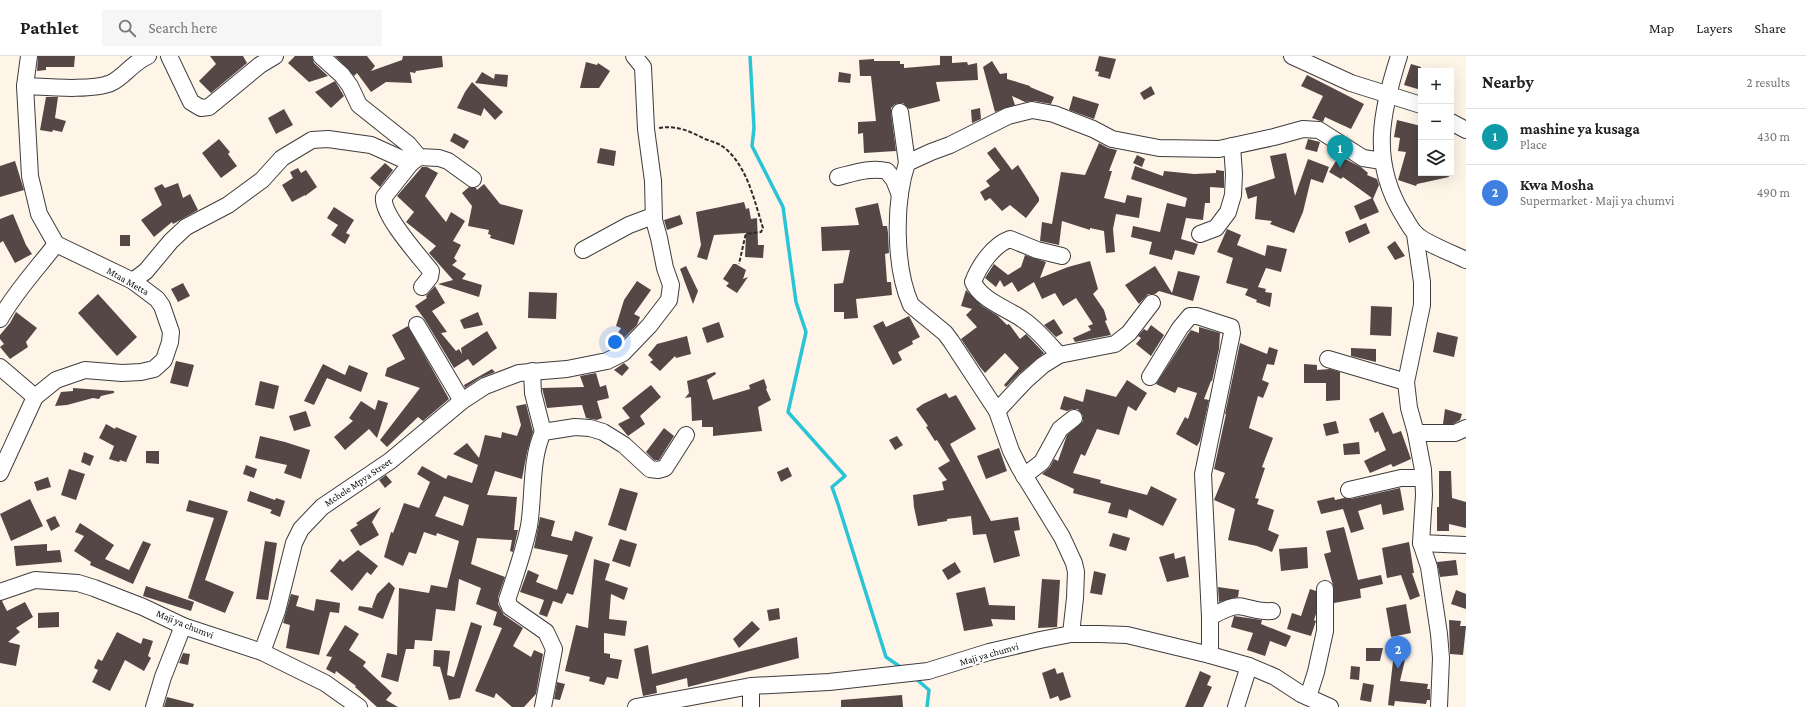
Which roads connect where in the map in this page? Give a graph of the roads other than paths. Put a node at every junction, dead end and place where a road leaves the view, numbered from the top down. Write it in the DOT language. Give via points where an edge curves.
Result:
graph roads {
  1 [pos="29,56"];
  2 [pos="148,56"];
  3 [pos="169,56"];
  4 [pos="275,56"];
  5 [pos="321,56"];
  6 [pos="634,56"];
  7 [pos="1292,56"];
  8 [pos="1399,56"];
  9 [pos="25,86"];
  10 [pos="1387,96"];
  11 [pos="1418,104"];
  12 [pos="900,112"];
  13 [pos="1454,124"];
  14 [pos="1466,130"];
  15 [pos="1232,146"];
  16 [pos="415,160"];
  17 [pos="1382,161"];
  18 [pos="907,163"];
  19 [pos="838,177"];
  20 [pos="473,179"];
  21 [pos="900,195"];
  22 [pos="653,216"];
  23 [pos="1200,234"];
  24 [pos="1415,234"];
  25 [pos="56,244"];
  26 [pos="583,250"];
  27 [pos="1062,256"];
  28 [pos="1466,260"];
  29 [pos="133,281"];
  30 [pos="422,287"];
  31 [pos="1152,303"];
  32 [pos="0,319"];
  33 [pos="417,325"];
  34 [pos="1060,355"];
  35 [pos="1328,359"];
  36 [pos="0,367"];
  37 [pos="532,371"];
  38 [pos="1150,378"];
  39 [pos="1406,382"];
  40 [pos="36,397"];
  41 [pos="462,401"];
  42 [pos="997,411"];
  43 [pos="1074,418"];
  44 [pos="1466,428"];
  45 [pos="543,432"];
  46 [pos="1416,433"];
  47 [pos="686,435"];
  48 [pos="2,463"];
  49 [pos="1024,476"];
  50 [pos="1423,478"];
  51 [pos="1349,490"];
  52 [pos="1421,543"];
  53 [pos="1466,545"];
  54 [pos="2,587"];
  55 [pos="1325,589"];
  56 [pos="1272,611"];
  57 [pos="1210,617"];
  58 [pos="183,626"];
  59 [pos="1071,634"];
  60 [pos="262,652"];
  61 [pos="1210,655"];
  62 [pos="1249,666"];
  63 [pos="751,686"];
  64 [pos="1308,697"];
  65 [pos="675,704"];
  66 [pos="154,707"];
  67 [pos="359,707"];
  68 [pos="543,707"];
  69 [pos="636,707"];
  70 [pos="752,707"];
  71 [pos="1236,707"];
  72 [pos="1330,707"];
  73 [pos="1439,707"];
  1 -- 9 [label="street"];
  2 -- 9 [label="street" via="112,83 85,87"];
  3 -- 4 [label="street" via="191,102 201,108 209,107 260,65"];
  5 -- 16 [label="street" via="346,80 359,105 408,144"];
  6 -- 22 [label="street" via="643,67 646,129 653,181"];
  7 -- 10 [label="street"];
  8 -- 10 [label="street"];
  9 -- 25 [label="street" via="30,176 39,214"];
  10 -- 11 [label="street"];
  10 -- 17 [label="street"];
  12 -- 18 [label="street"];
  13 -- 14 [label="street"];
  15 -- 17 [label="street" via="1303,129 1318,130 1363,158"];
  15 -- 18 [label="street" via="1219,149 1159,148 1112,139 1094,128 1054,114 1032,110 1008,116 965,139"];
  15 -- 23 [label="street" via="1233,195 1228,212 1216,228"];
  16 -- 20 [label="street" via="439,158 448,161"];
  16 -- 29 [label="street" via="371,145 328,138 312,140 287,155 262,180 228,205 186,227 146,271"];
  16 -- 30 [label="street" via="384,197 383,202 394,223 431,270 430,277"];
  17 -- 24 [label="street" via="1396,204"];
  18 -- 21 [label="street"];
  19 -- 21 [label="street" via="880,169 887,171"];
  21 -- 42 [label="street" via="900,255 909,299 915,309 945,333"];
  22 -- 26 [label="street" via="629,225"];
  22 -- 37 [label="street, Mchele Mpya Street" via="671,285 668,300 649,326 622,354 607,361 567,369"];
  24 -- 28 [label="street"];
  24 -- 39 [label="street" via="1422,282 1422,305"];
  25 -- 29 [label="street, Mtaa Metta"];
  25 -- 32 [label="street" via="6,307"];
  27 -- 34 [label="street" via="1037,250 1010,239 1003,242 982,264 973,282 976,288 991,300 1023,319"];
  29 -- 40 [label="street, Mtaa Metta" via="157,298 168,319 171,332 164,360 154,368 141,372 85,370 56,380"];
  31 -- 34 [label="street" via="1129,334 1115,344"];
  33 -- 41 [label="street"];
  34 -- 42 [label="street" via="1025,380"];
  35 -- 39 [label="street"];
  36 -- 40 [label="street"];
  37 -- 41 [label="street, Mchele Mpya Street" via="504,377"];
  37 -- 45 [label="street" via="533,393"];
  38 -- 57 [label="street" via="1190,316 1231,327 1232,333 1203,474"];
  39 -- 46 [label="street" via="1409,408"];
  40 -- 48 [label="street, Mtaa Metta"];
  41 -- 60 [label="street, Mchele Mpya Street" via="390,461 322,507 301,529 294,543 277,611"];
  42 -- 49 [label="street"];
  43 -- 49 [label="street" via="1060,430 1042,462"];
  44 -- 46 [label="street" via="1455,433"];
  45 -- 47 [label="street" via="575,427 603,432 624,445 650,469 658,470 665,468"];
  45 -- 68 [label="street" via="536,457 528,527 507,600 510,607 546,632 554,649"];
  46 -- 50 [label="street"];
  49 -- 59 [label="street" via="1062,538 1074,563 1075,598"];
  50 -- 51 [label="street" via="1401,478"];
  50 -- 52 [label="street"];
  52 -- 53 [label="street"];
  52 -- 73 [label="street" via="1429,567 1439,634"];
  54 -- 58 [label="street, Maji ya chumvi" via="35,580 78,584 143,607"];
  55 -- 64 [label="street" via="1325,631"];
  56 -- 57 [label="street" via="1263,612 1242,606"];
  57 -- 61 [label="street"];
  58 -- 60 [label="street, Maji ya chumvi"];
  58 -- 66 [label="street"];
  59 -- 61 [label="street, Maji ya chumvi" via="1127,635"];
  59 -- 63 [label="street, Maji ya chumvi" via="989,652 928,671 829,682"];
  60 -- 67 [label="street, Maji ya chumvi" via="325,683"];
  61 -- 62 [label="street, Maji ya chumvi"];
  62 -- 64 [label="street, Maji ya chumvi" via="1275,677"];
  62 -- 71 [label="street"];
  63 -- 65 [label="street, Maji ya chumvi"];
  63 -- 70 [label="street"];
  64 -- 72 [label="street, Maji ya chumvi"];
  65 -- 69 [label="street, Maji ya chumvi"];
}
